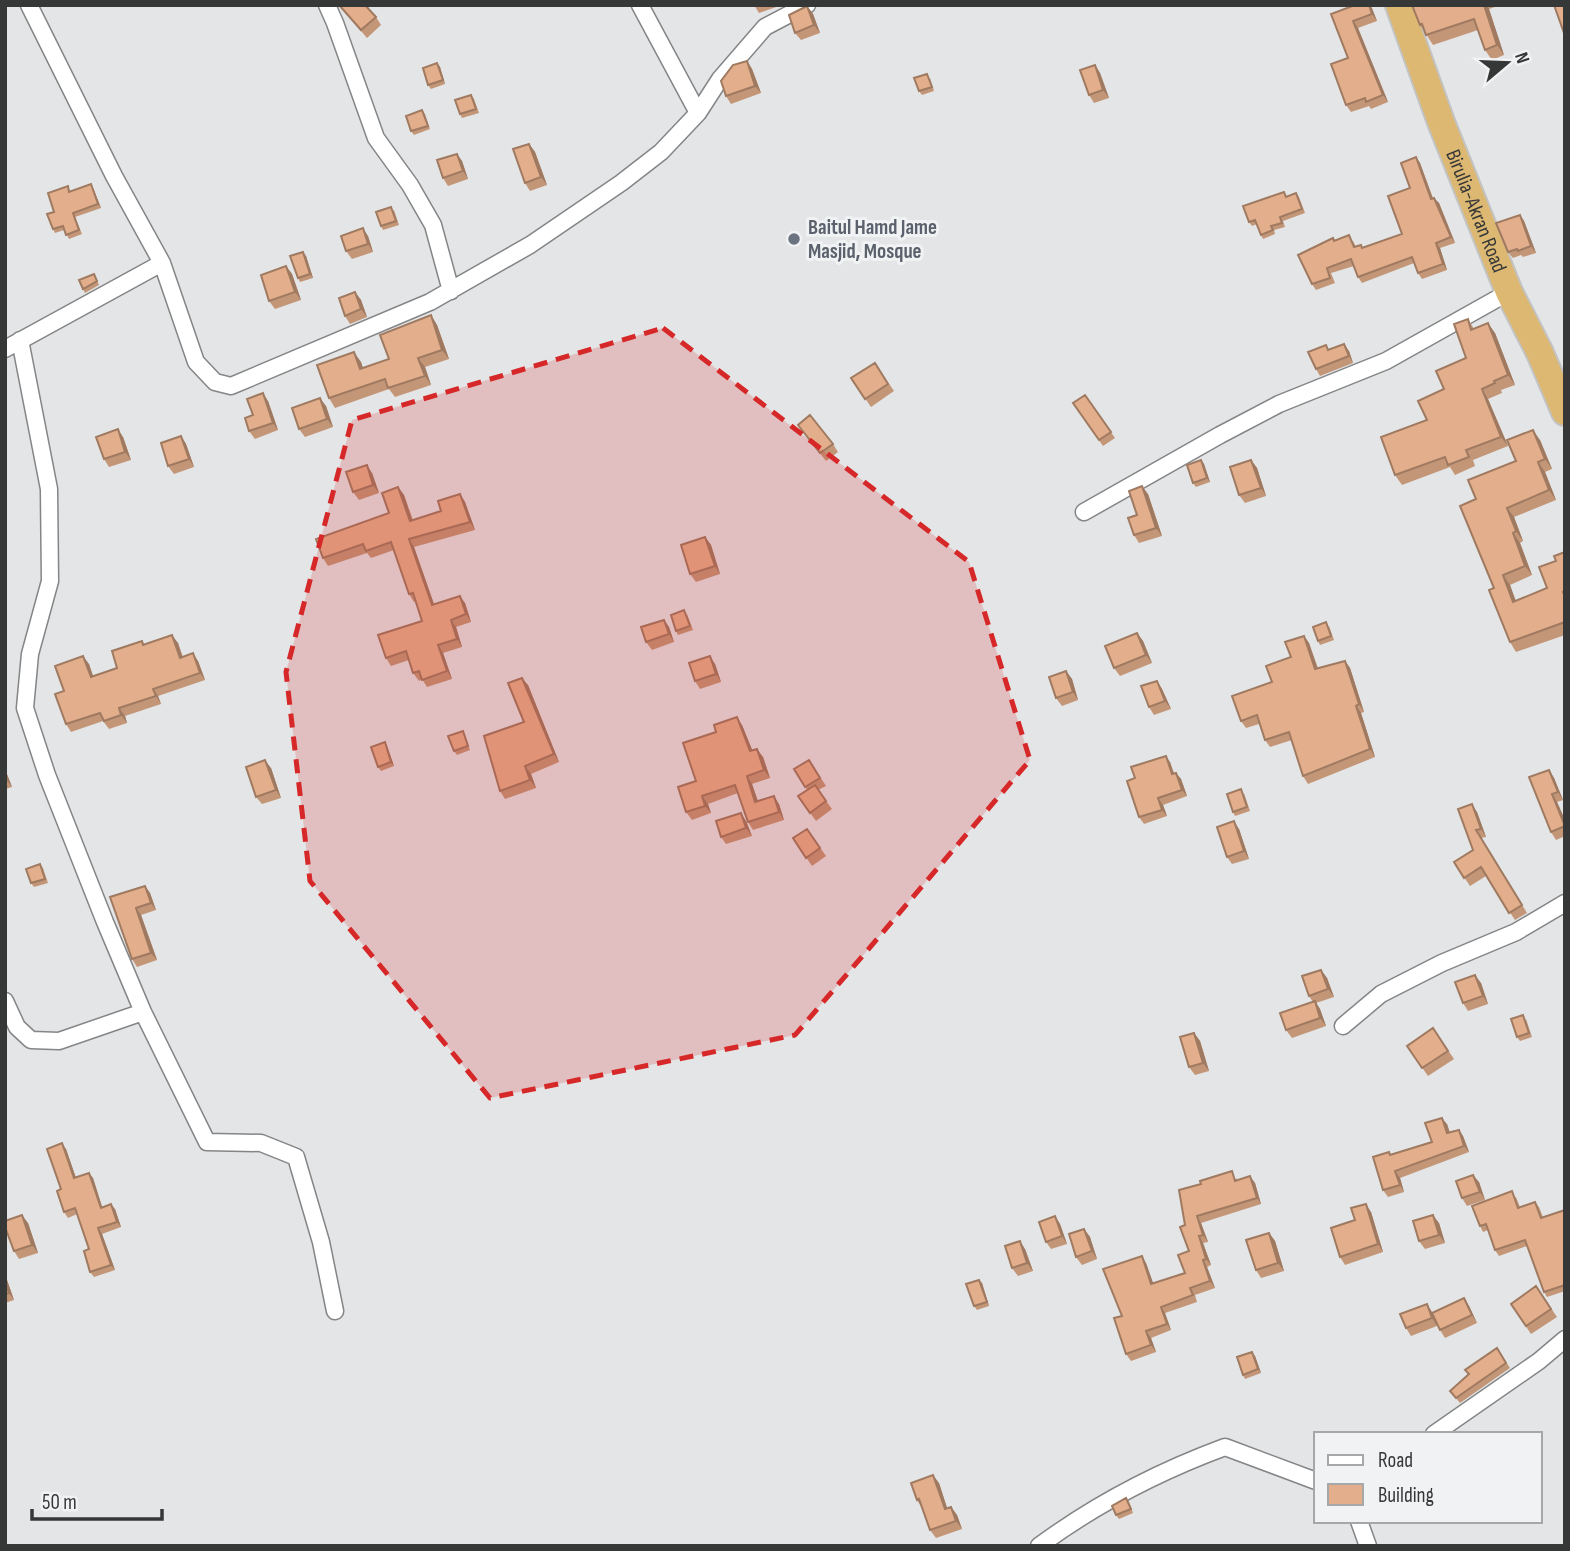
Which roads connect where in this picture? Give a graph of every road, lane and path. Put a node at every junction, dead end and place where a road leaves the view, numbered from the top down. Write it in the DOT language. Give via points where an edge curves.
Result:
graph roads {
  1 [pos="29,5"];
  2 [pos="327,5"];
  3 [pos="640,5"];
  4 [pos="807,5"];
  5 [pos="1399,5"];
  6 [pos="698,113"];
  7 [pos="162,263"];
  8 [pos="451,291"];
  9 [pos="1509,292"];
  10 [pos="20,340"];
  11 [pos="5,349"];
  12 [pos="1565,412"];
  13 [pos="1084,512"];
  14 [pos="1565,904"];
  15 [pos="5,1001"];
  16 [pos="143,1012"];
  17 [pos="1343,1026"];
  18 [pos="335,1311"];
  19 [pos="1565,1339"];
  20 [pos="1437,1432"];
  21 [pos="1314,1480"];
  22 [pos="1360,1523"];
  23 [pos="1039,1546"];
  24 [pos="1368,1546"];
  1 -- 7 [label="street"];
  2 -- 8 [label="street" via="376,138 433,225"];
  3 -- 6 [label="street"];
  4 -- 6 [label="street" via="765,27 720,79"];
  5 -- 9 [label="highway, Birulia-Akran Road"];
  6 -- 8 [label="street" via="661,152 621,183 530,245"];
  7 -- 8 [label="street" via="196,362 215,382 231,386"];
  7 -- 10 [label="street"];
  9 -- 12 [label="highway, Birulia-Akran Road"];
  9 -- 13 [label="street" via="1386,361 1279,404"];
  10 -- 11 [label="street"];
  10 -- 16 [label="street" via="49,489 50,581 30,654 25,708"];
  14 -- 17 [label="street" via="1381,995"];
  15 -- 16 [label="street" via="17,1027 31,1040 59,1041"];
  16 -- 18 [label="street" via="207,1142 261,1143 296,1157"];
  19 -- 20 [label="street"];
  21 -- 23 [label="street" via="1225,1447 1135,1486"];
  22 -- 24 [label="street"];
}
